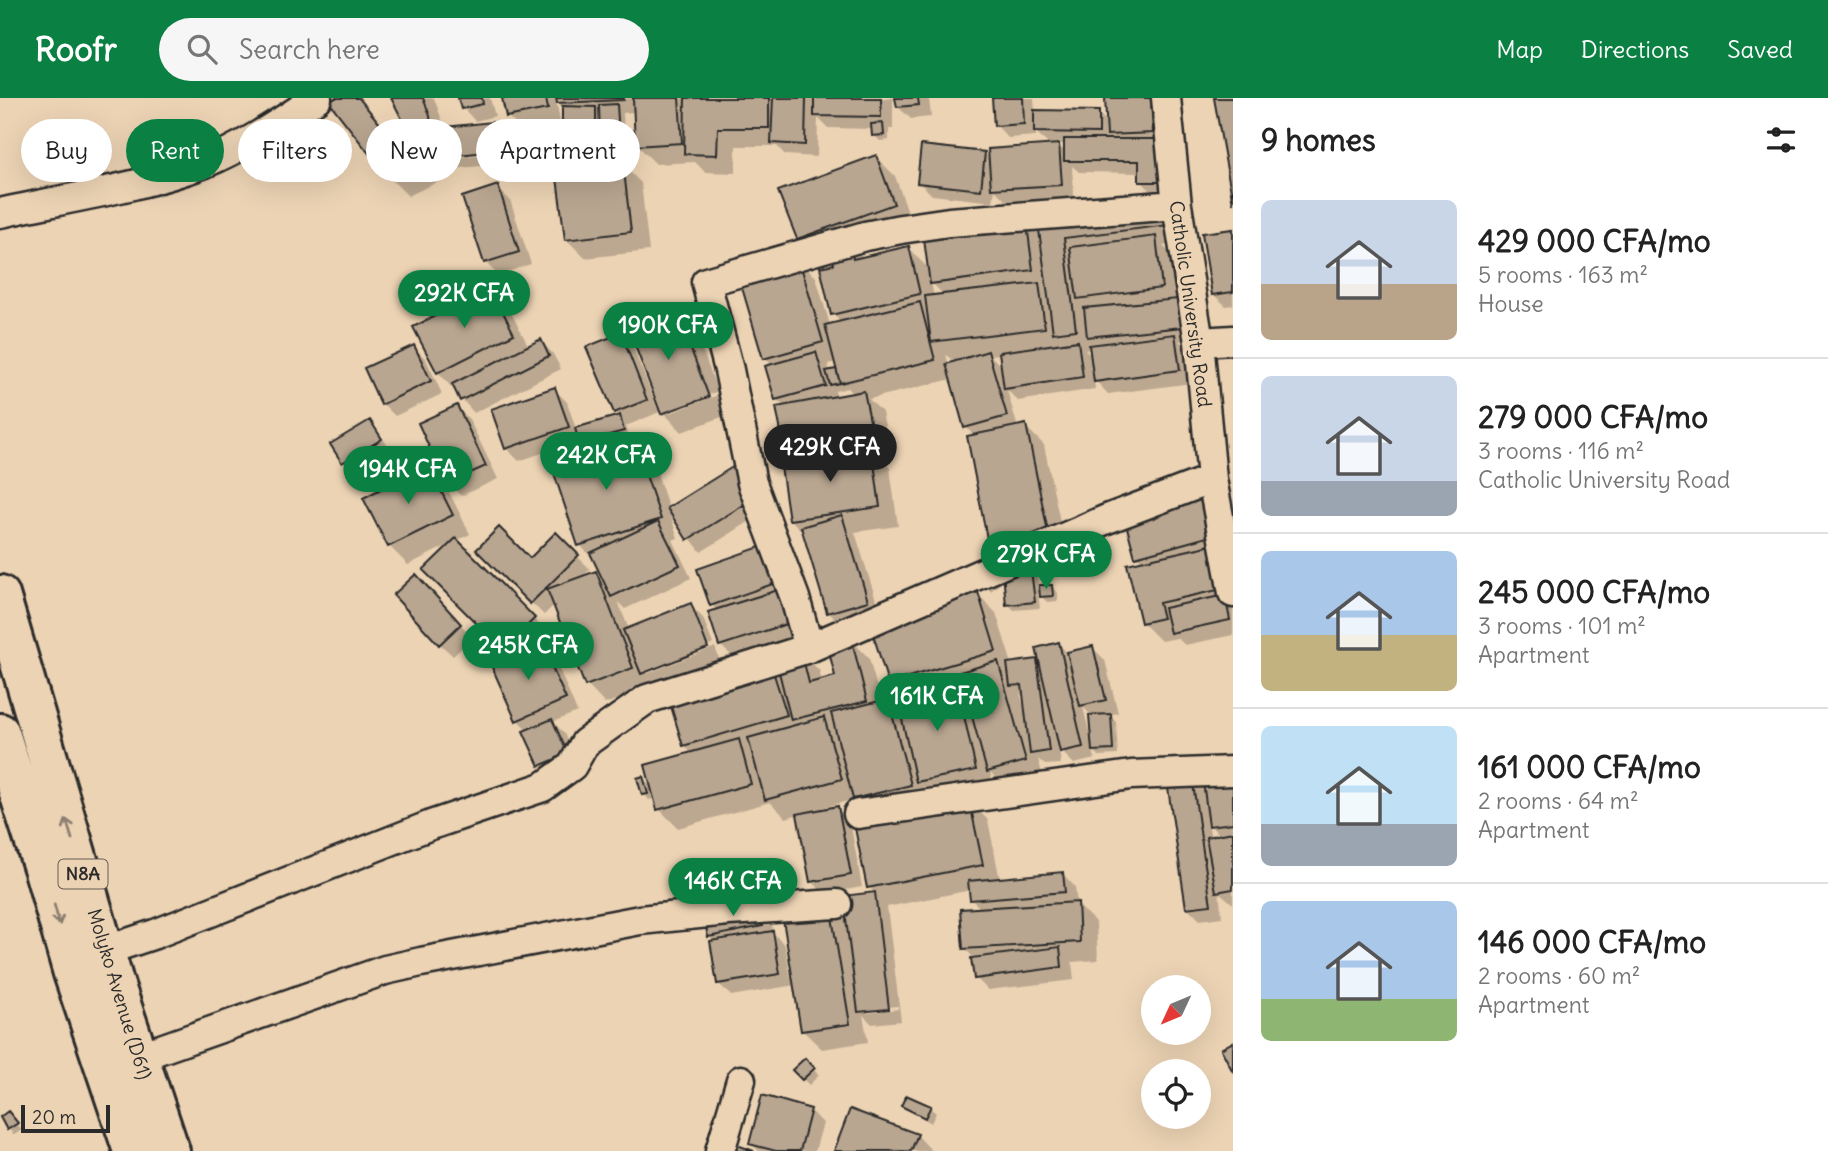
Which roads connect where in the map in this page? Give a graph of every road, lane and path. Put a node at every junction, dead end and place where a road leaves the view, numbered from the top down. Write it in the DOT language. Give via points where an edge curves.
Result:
graph roads {
  1 [pos="317,98"];
  2 [pos="1166,98"];
  3 [pos="1177,205"];
  4 [pos="0,212"];
  5 [pos="1233,340"];
  6 [pos="1199,342"];
  7 [pos="1212,479"];
  8 [pos="1233,593"];
  9 [pos="0,596"];
  10 [pos="809,648"];
  11 [pos="3,751"];
  12 [pos="1233,771"];
  13 [pos="858,814"];
  14 [pos="837,904"];
  15 [pos="107,950"];
  16 [pos="138,1053"];
  17 [pos="741,1080"];
  18 [pos="133,1151"];
  19 [pos="170,1151"];
  20 [pos="720,1151"];
  1 -- 4 [label="street" via="205,163 130,185"];
  2 -- 3 [label="street, Catholic University Road"];
  3 -- 6 [label="street, Catholic University Road"];
  3 -- 10 [label="street" via="901,229 706,282 751,483"];
  5 -- 6 [label="street"];
  6 -- 7 [label="street, Catholic University Road"];
  7 -- 8 [label="street, Catholic University Road"];
  7 -- 10 [label="street" via="1107,519"];
  15 -- 9 [label="highway, Molyko Avenue (D61) / N8A, one-way"];
  10 -- 15 [label="street" via="647,699 585,743 572,766 543,787 431,825"];
  11 -- 18 [label="highway, Molyko Avenue (D61) / N8A, one-way"];
  12 -- 13 [label="street" via="1131,775"];
  14 -- 16 [label="street" via="640,920 421,961"];
  15 -- 16 [label="highway, Molyko Avenue (D61) / N8A"];
  16 -- 19 [label="highway, Molyko Avenue (D61) / N8A"];
  17 -- 20 [label="street"];
}
